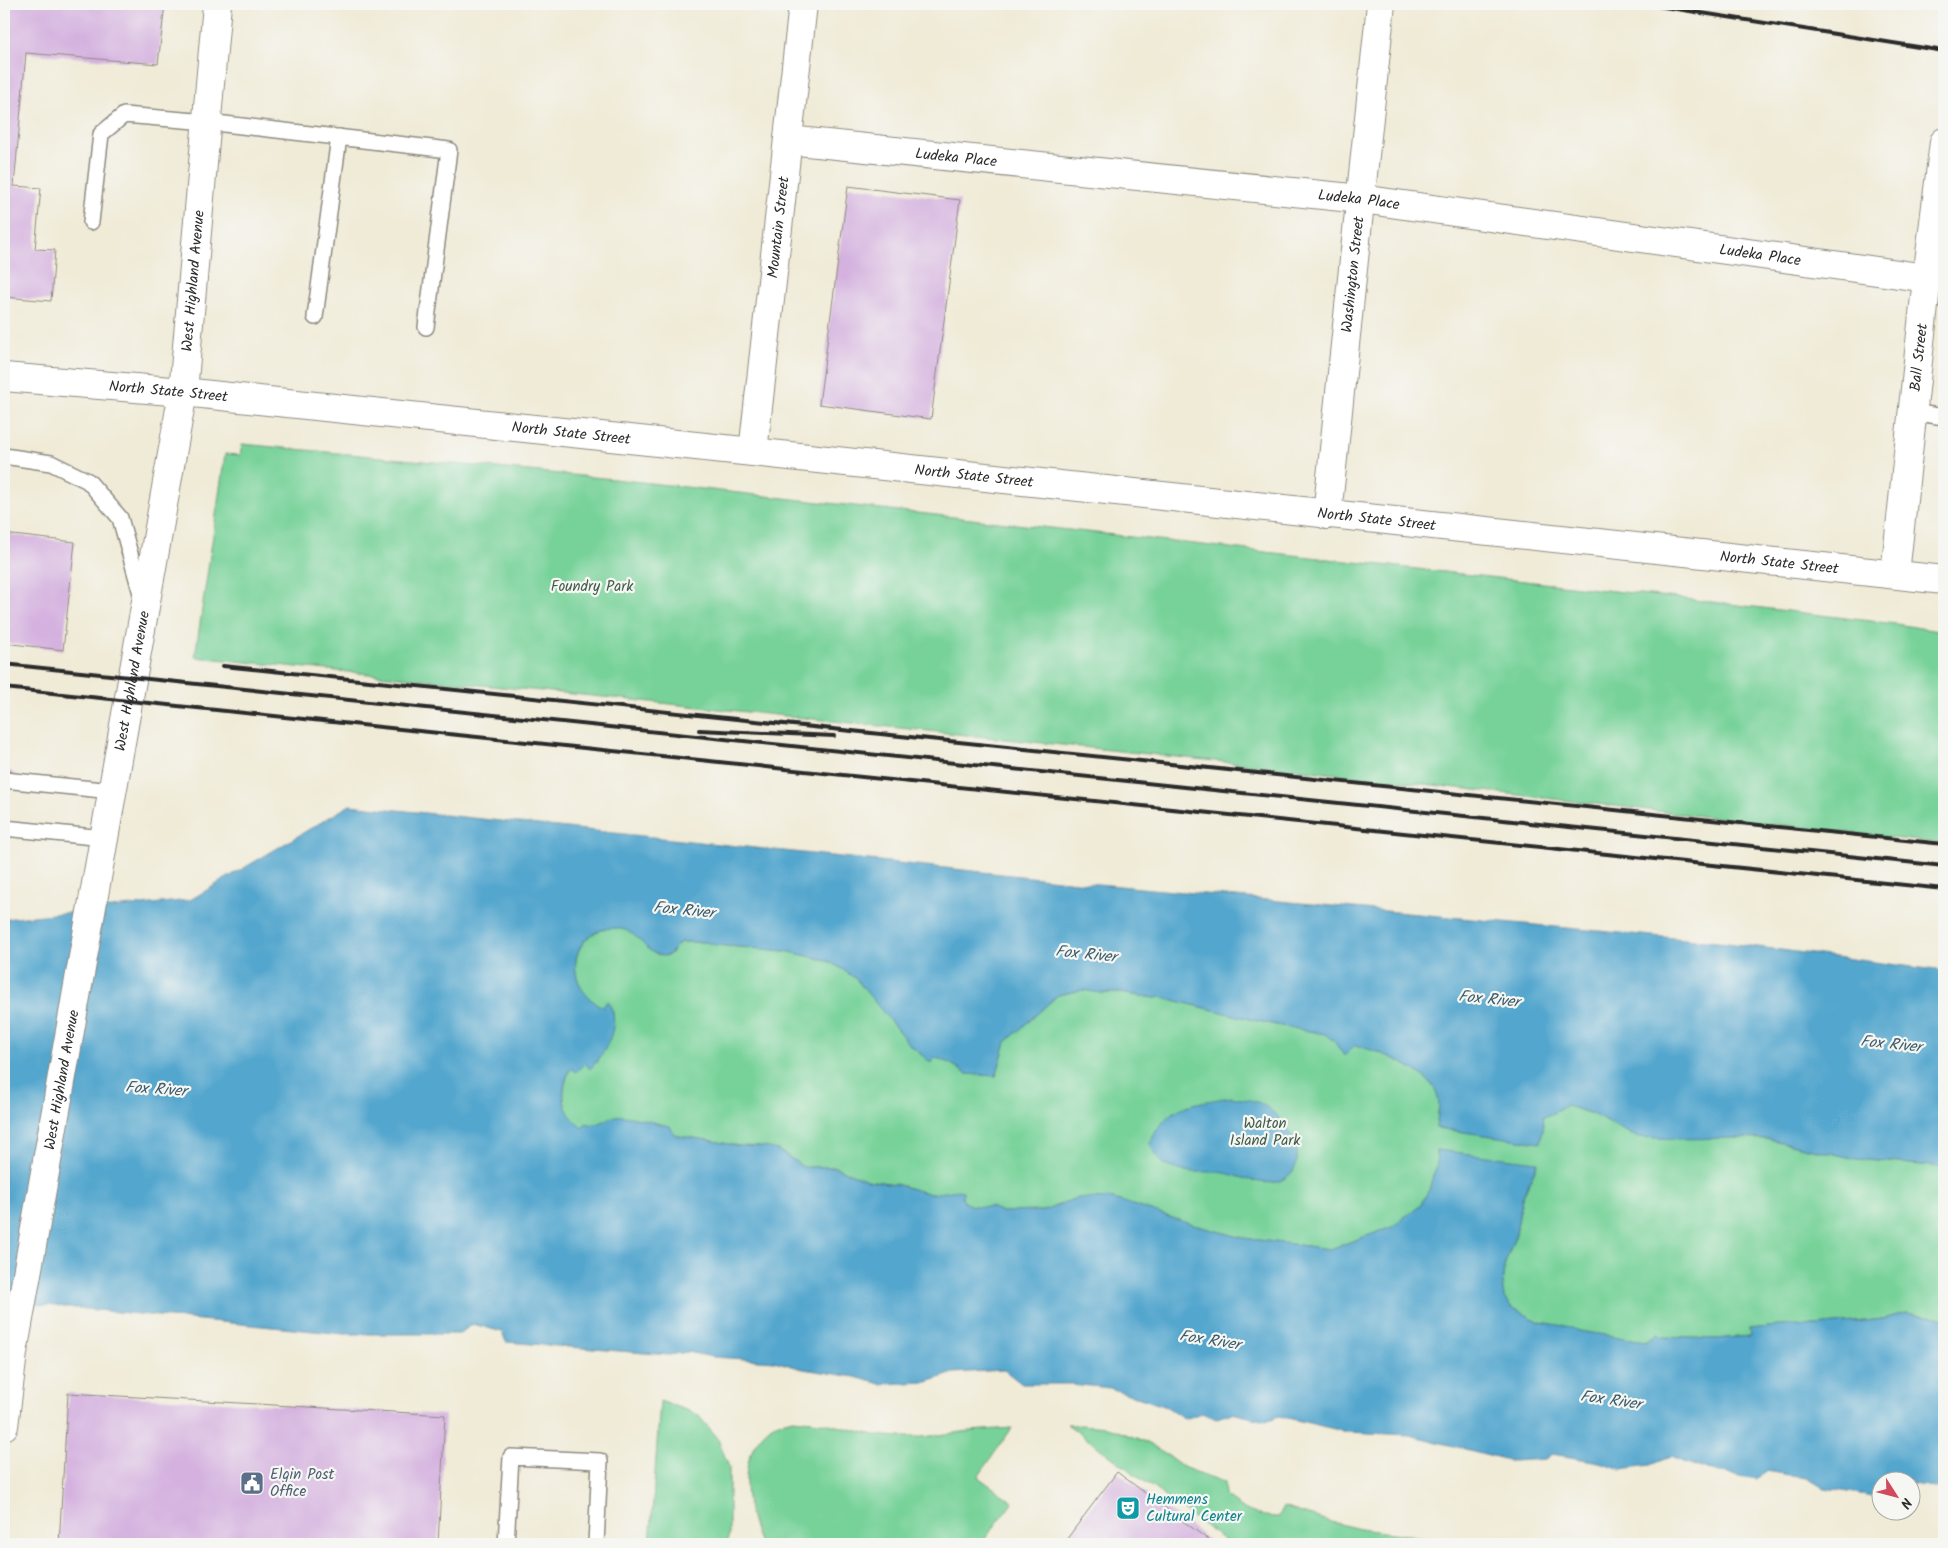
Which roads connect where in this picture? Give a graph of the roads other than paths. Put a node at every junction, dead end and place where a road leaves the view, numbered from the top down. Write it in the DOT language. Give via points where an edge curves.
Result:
graph roads {
  1 [pos="217,4"];
  2 [pos="803,4"];
  3 [pos="1382,4"];
  4 [pos="206,122"];
  5 [pos="339,137"];
  6 [pos="788,140"];
  7 [pos="1944,142"];
  8 [pos="1361,199"];
  9 [pos="90,222"];
  10 [pos="1926,278"];
  11 [pos="315,318"];
  12 [pos="426,327"];
  13 [pos="4,377"];
  14 [pos="183,392"];
  15 [pos="1912,412"];
  16 [pos="1944,417"];
  17 [pos="753,452"];
  18 [pos="4,456"];
  19 [pos="1327,515"];
  20 [pos="1894,574"];
  21 [pos="1944,580"];
  22 [pos="145,608"];
  23 [pos="4,780"];
  24 [pos="112,791"];
  25 [pos="4,828"];
  26 [pos="101,851"];
  27 [pos="6,1394"];
  28 [pos="4,1426"];
  29 [pos="506,1544"];
  30 [pos="596,1544"];
  1 -- 4 [label="main road, West Highland Avenue"];
  2 -- 6 [label="main road, Mountain Street"];
  3 -- 8 [label="main road, Washington Street"];
  4 -- 5 [label="lane"];
  4 -- 9 [label="lane" via="124,116 101,134"];
  4 -- 14 [label="main road, West Highland Avenue"];
  5 -- 11 [label="lane"];
  5 -- 12 [label="lane" via="449,150"];
  6 -- 8 [label="main road, Ludeka Place"];
  6 -- 17 [label="main road, Mountain Street"];
  7 -- 10 [label="main road, Ball Street"];
  8 -- 10 [label="main road, Ludeka Place"];
  8 -- 19 [label="main road, Washington Street"];
  10 -- 15 [label="main road, Ball Street"];
  13 -- 14 [label="main road, North State Street"];
  14 -- 17 [label="main road, North State Street"];
  14 -- 22 [label="main road, West Highland Avenue"];
  15 -- 16 [label="lane"];
  15 -- 20 [label="main road, Ball Street"];
  17 -- 19 [label="main road, North State Street"];
  18 -- 22 [label="lane" via="51,463 88,481 120,518"];
  19 -- 20 [label="main road, North State Street"];
  20 -- 21 [label="main road, North State Street"];
  22 -- 24 [label="main road, West Highland Avenue"];
  23 -- 24 [label="lane"];
  24 -- 26 [label="main road, West Highland Avenue"];
  25 -- 26 [label="lane"];
  26 -- 27 [label="main road, West Highland Avenue"];
  27 -- 28 [label="main road, West Highland Avenue"];
  29 -- 30 [label="lane" via="511,1456 600,1462"];
}
